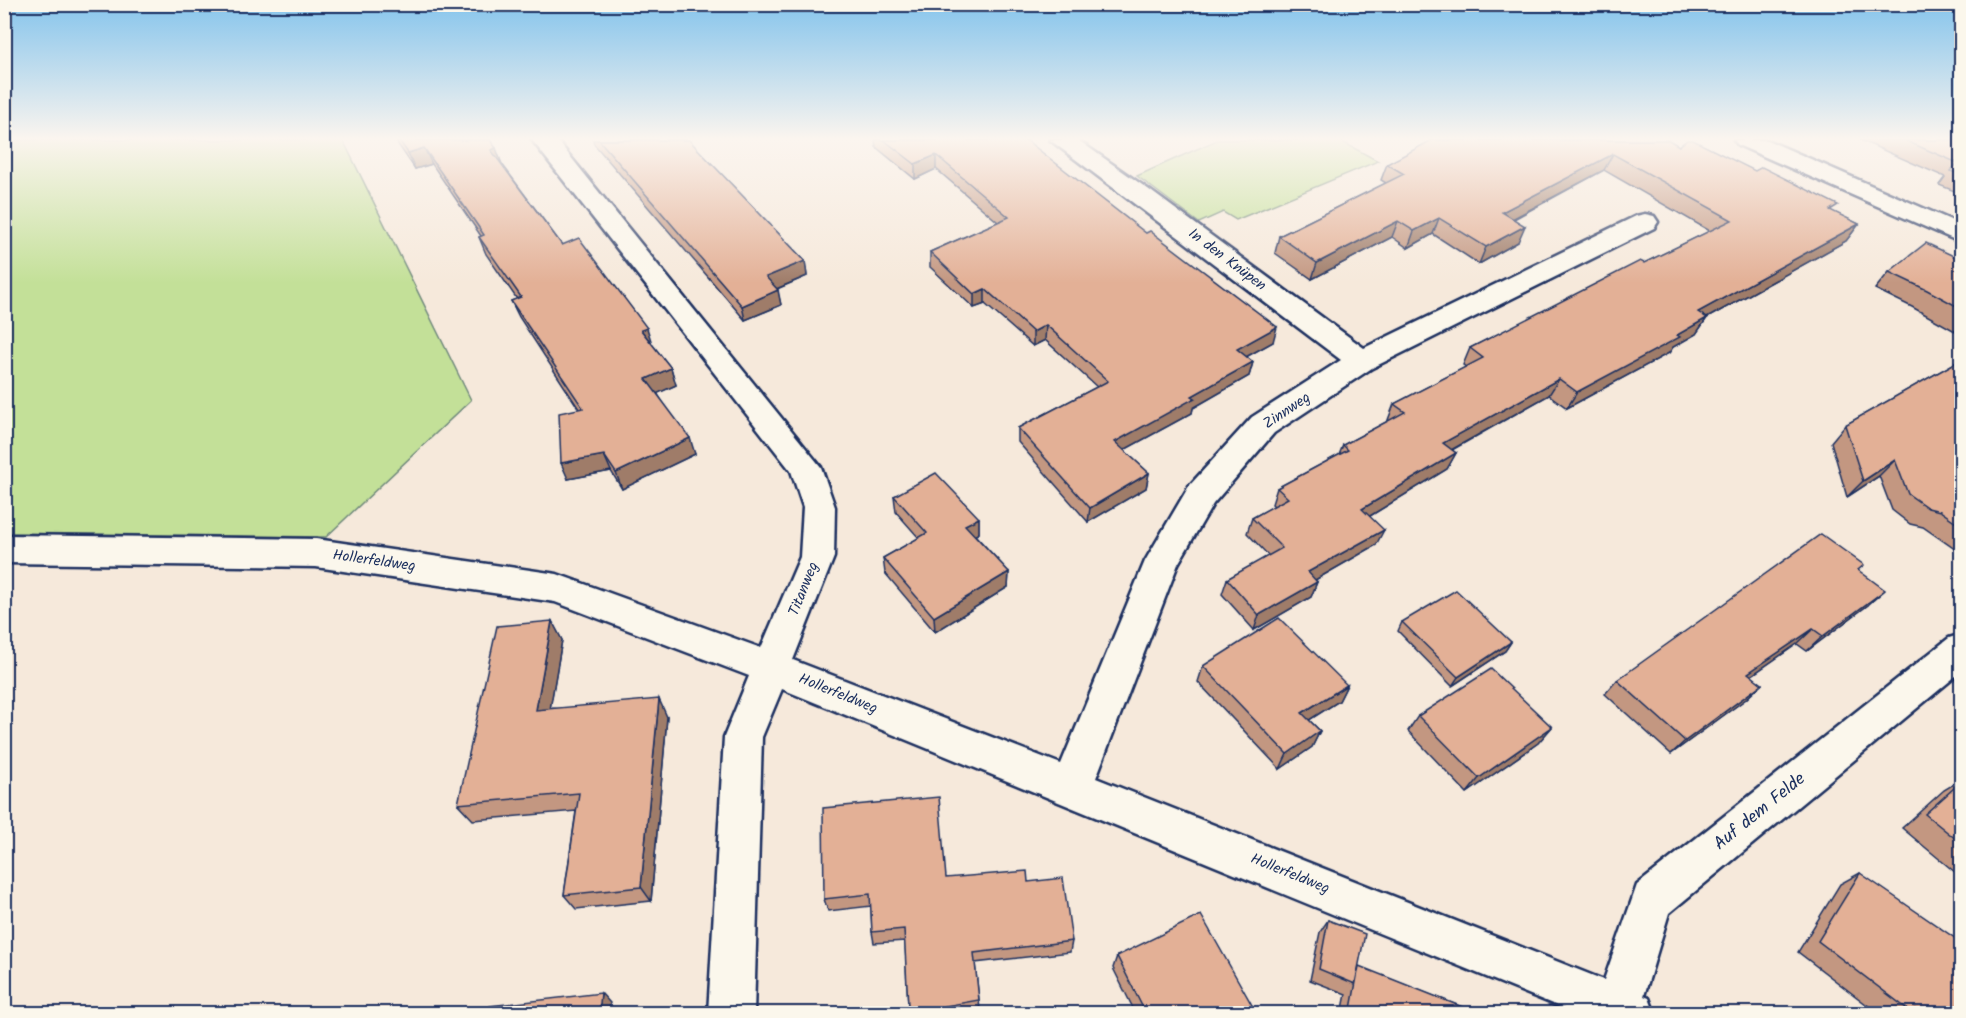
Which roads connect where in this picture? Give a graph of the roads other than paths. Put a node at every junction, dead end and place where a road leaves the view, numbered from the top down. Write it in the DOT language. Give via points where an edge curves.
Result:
graph roads {
  1 [pos="581,188"];
  2 [pos="1130,188"];
  3 [pos="1853,188"];
  4 [pos="1645,222"];
  5 [pos="1962,235"];
  6 [pos="1362,361"];
  7 [pos="4,549"];
  8 [pos="1962,649"];
  9 [pos="771,668"];
  10 [pos="1072,786"];
  11 [pos="1622,1011"];
  12 [pos="731,1014"];
  1 -- 9 [label="street, Titanweg" via="805,467 819,507 817,557"];
  2 -- 6 [label="street, In den Knüpen"];
  3 -- 5 [label="street"];
  4 -- 6 [label="street, Zinnweg"];
  6 -- 10 [label="street, Zinnweg" via="1263,425 1201,495 1162,561"];
  7 -- 9 [label="street, Hollerfeldweg" via="316,553 546,586"];
  8 -- 11 [label="street, Auf dem Felde" via="1652,900"];
  9 -- 10 [label="street, Hollerfeldweg"];
  9 -- 12 [label="street, Titanweg" via="743,737"];
  10 -- 11 [label="street, Hollerfeldweg"];
}
